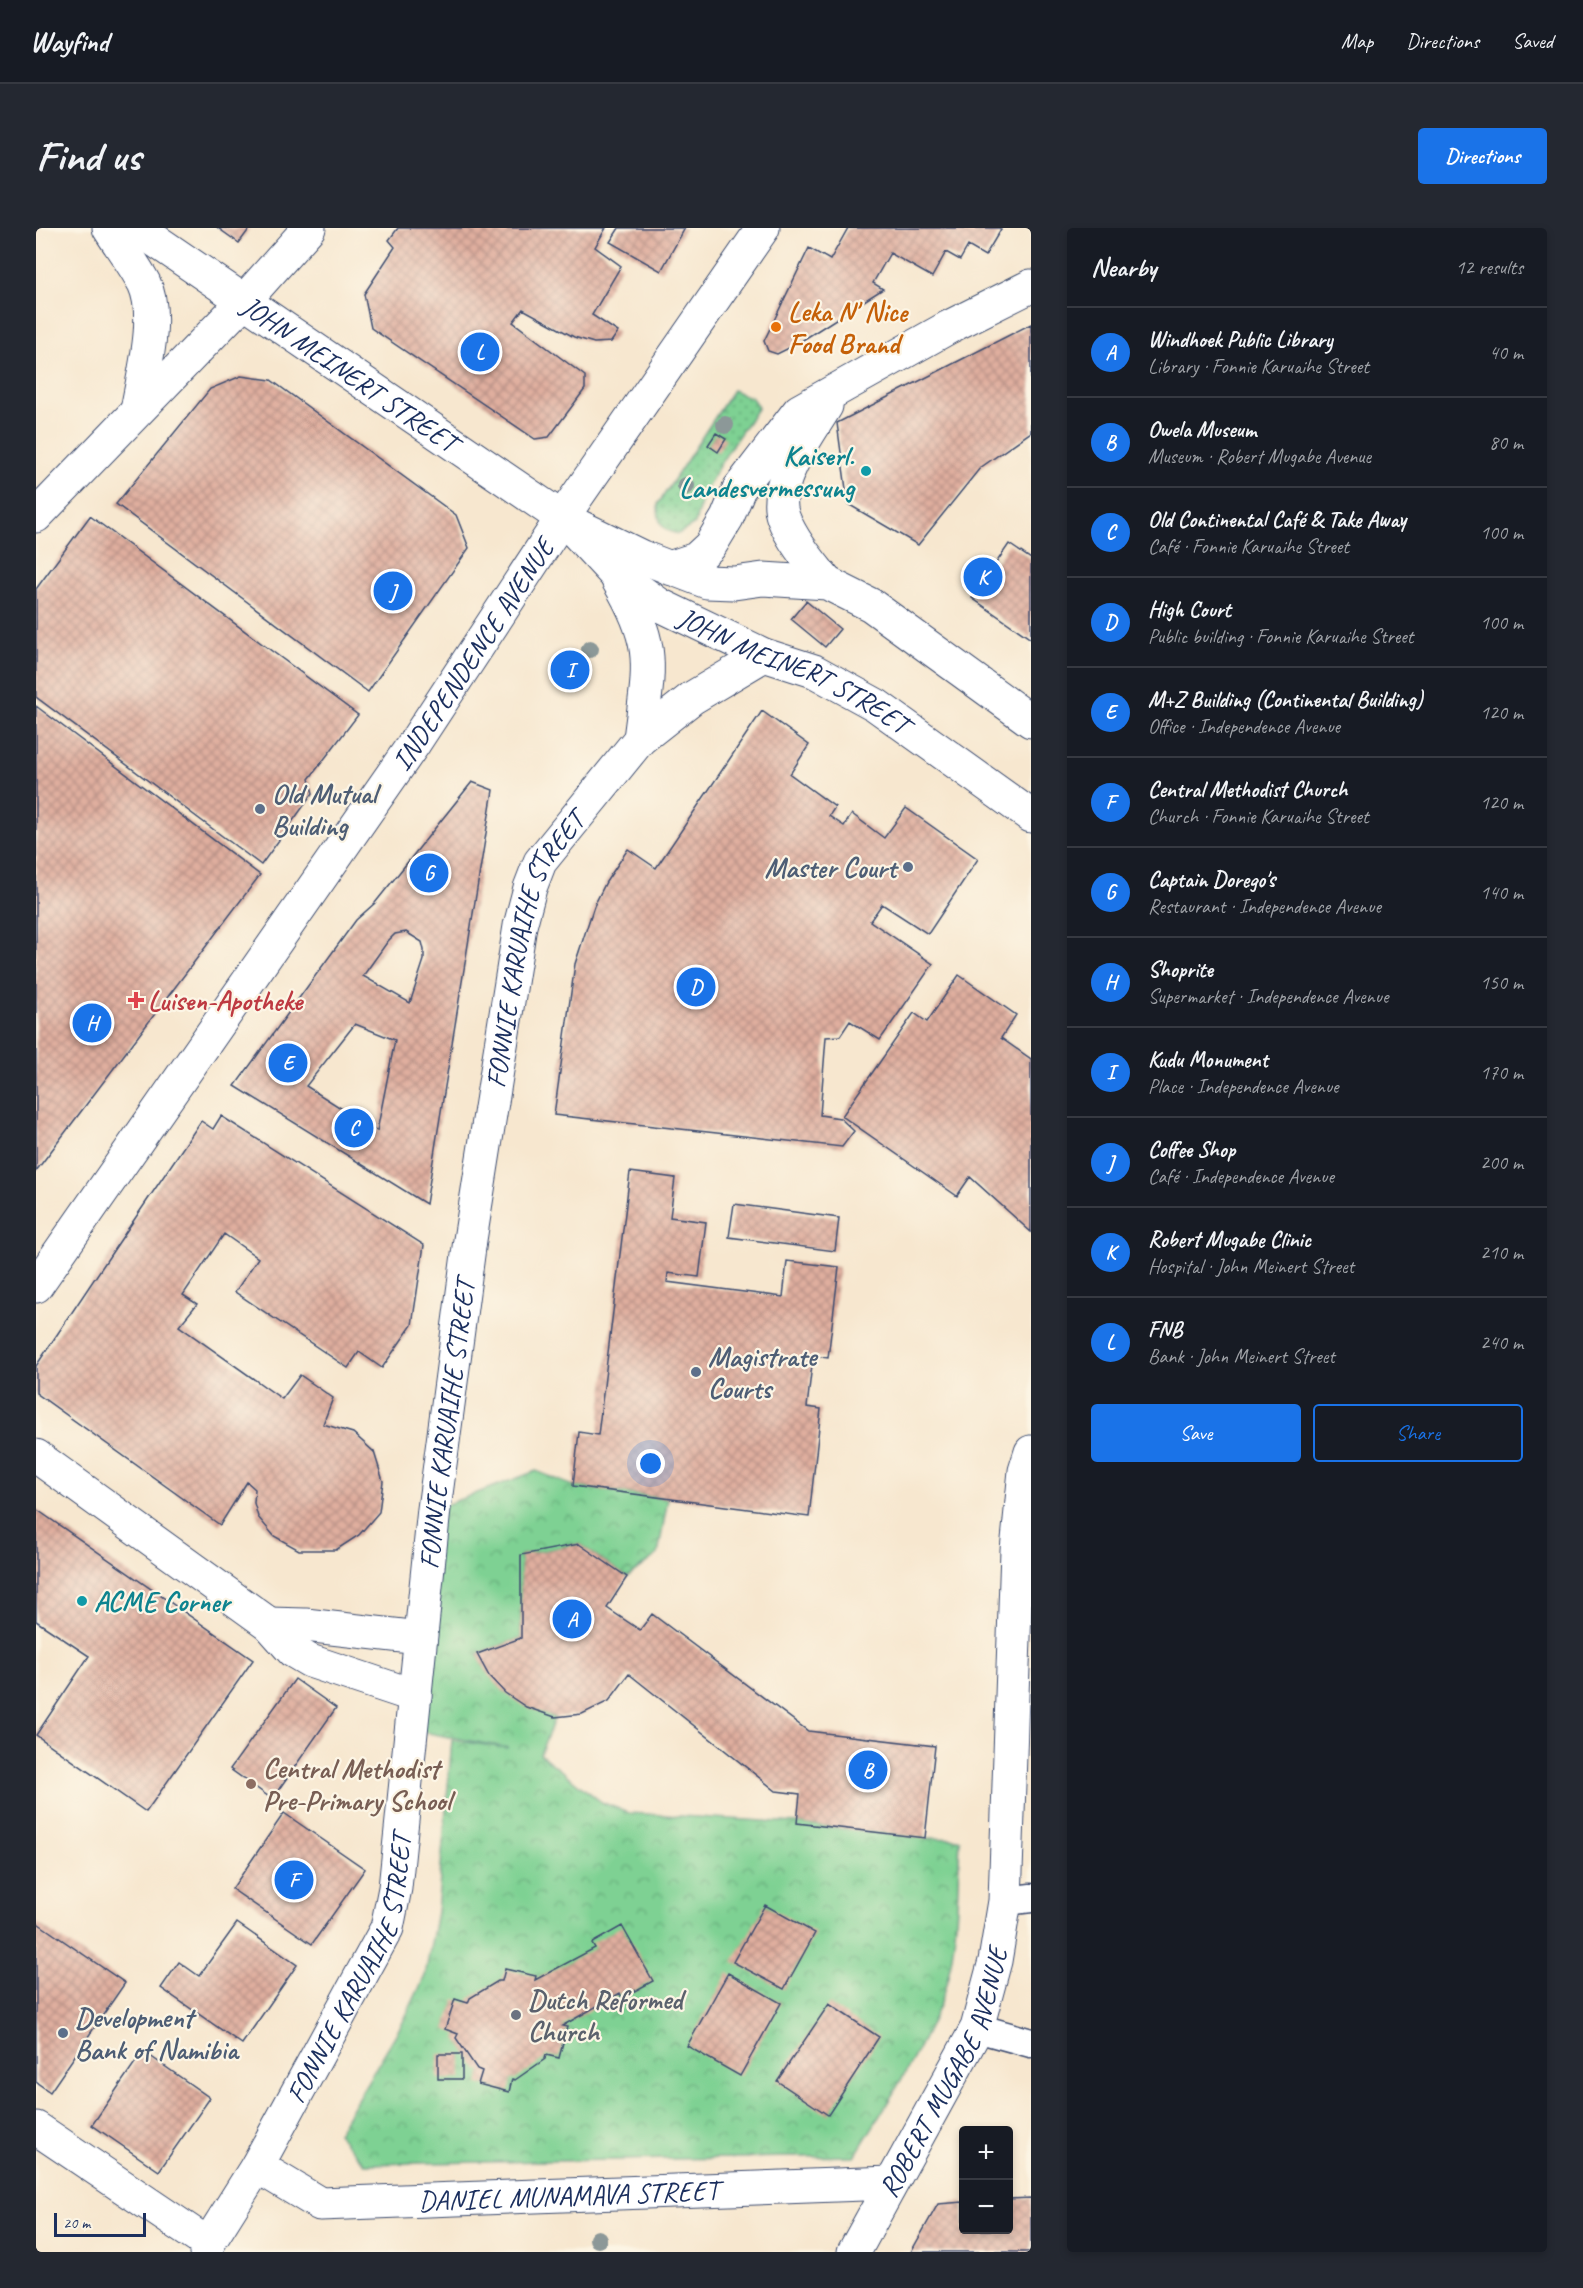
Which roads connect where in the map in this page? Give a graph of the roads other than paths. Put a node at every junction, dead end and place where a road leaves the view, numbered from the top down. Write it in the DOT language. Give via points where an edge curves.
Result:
graph roads {
  1 [pos="109,228"];
  2 [pos="137,228"];
  3 [pos="309,228"];
  4 [pos="763,228"];
  5 [pos="1031,286"];
  6 [pos="244,301"];
  7 [pos="836,390"];
  8 [pos="137,411"];
  9 [pos="36,516"];
  10 [pos="562,518"];
  11 [pos="669,568"];
  12 [pos="613,572"];
  13 [pos="827,583"];
  14 [pos="764,654"];
  15 [pos="1031,721"];
  16 [pos="640,739"];
  17 [pos="1027,810"];
  18 [pos="36,1286"];
  19 [pos="1031,1452"];
  20 [pos="36,1456"];
  21 [pos="269,1624"];
  22 [pos="420,1638"];
  23 [pos="415,1696"];
  24 [pos="1018,1899"];
  25 [pos="978,2028"];
  26 [pos="1031,2043"];
  27 [pos="36,2128"];
  28 [pos="257,2166"];
  29 [pos="891,2183"];
  30 [pos="207,2248"];
  31 [pos="854,2252"];
  1 -- 8 [label="street" via="144,285 151,307"];
  2 -- 6 [label="street, JOHN MEINERT STREET"];
  3 -- 6 [label="street"];
  4 -- 10 [label="street, INDEPENDENCE AVENUE"];
  5 -- 7 [label="street"];
  6 -- 8 [label="street"];
  6 -- 10 [label="street, JOHN MEINERT STREET"];
  7 -- 11 [label="street" via="799,411 739,489 728,518 710,546 696,559"];
  7 -- 13 [label="street" via="791,466 781,496 783,516 804,554"];
  8 -- 9 [label="street"];
  10 -- 11 [label="street, JOHN MEINERT STREET"];
  10 -- 12 [label="street, JOHN MEINERT STREET"];
  10 -- 18 [label="street, INDEPENDENCE AVENUE" via="415,742"];
  11 -- 13 [label="street, JOHN MEINERT STREET" via="707,582 763,579"];
  12 -- 14 [label="street, JOHN MEINERT STREET" via="660,605"];
  12 -- 16 [label="street" via="636,610 645,634 649,660"];
  13 -- 15 [label="street, JOHN MEINERT STREET" via="871,605"];
  14 -- 16 [label="street, FONNIE KARUAIHE STREET" via="692,698"];
  14 -- 17 [label="street, JOHN MEINERT STREET" via="814,671 876,705"];
  16 -- 22 [label="street, FONNIE KARUAIHE STREET" via="540,862 524,906 470,1240"];
  19 -- 24 [label="street, ROBERT MUGABE AVENUE" via="1025,1472 1017,1550"];
  20 -- 21 [label="street"];
  21 -- 22 [label="street"];
  21 -- 23 [label="street" via="293,1651 310,1661"];
  22 -- 23 [label="street, FONNIE KARUAIHE STREET"];
  23 -- 28 [label="street, FONNIE KARUAIHE STREET" via="395,1888 387,1928"];
  24 -- 25 [label="street, ROBERT MUGABE AVENUE" via="994,1961"];
  25 -- 26 [label="street"];
  25 -- 29 [label="street, ROBERT MUGABE AVENUE"];
  27 -- 30 [label="street"];
  28 -- 29 [label="street, DANIEL MUNAMAVA STREET" via="320,2204"];
  28 -- 30 [label="street, FONNIE KARUAIHE STREET"];
  29 -- 31 [label="street, ROBERT MUGABE AVENUE"];
}
